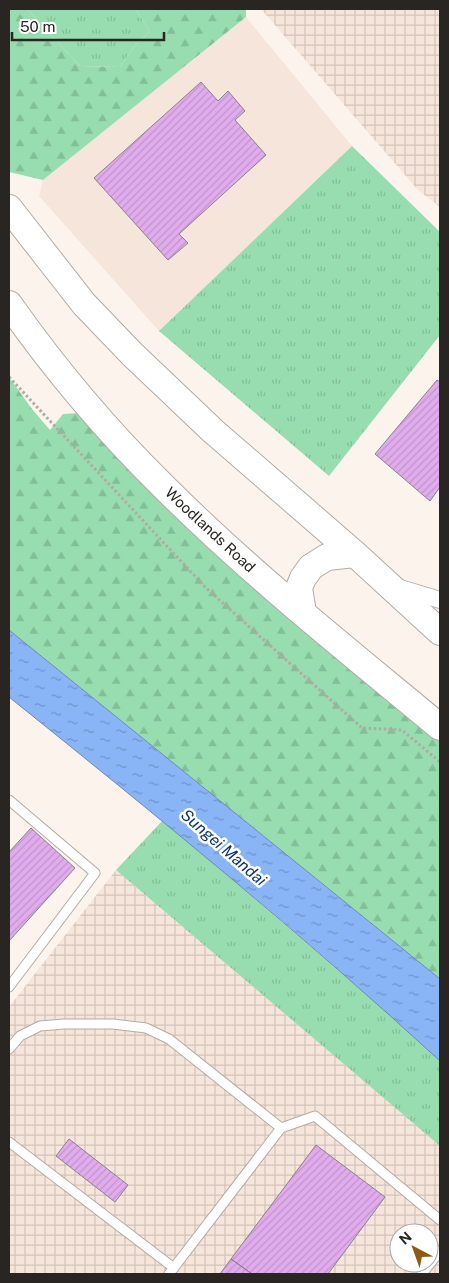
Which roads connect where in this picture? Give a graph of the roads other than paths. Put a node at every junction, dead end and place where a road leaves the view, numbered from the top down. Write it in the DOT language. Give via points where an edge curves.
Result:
graph roads {
  1 [pos="9,208"];
  2 [pos="9,304"];
  3 [pos="355,554"];
  4 [pos="388,584"];
  5 [pos="440,600"];
  6 [pos="303,613"];
  7 [pos="440,632"];
  8 [pos="440,727"];
  9 [pos="9,800"];
  10 [pos="9,987"];
  11 [pos="9,1049"];
  12 [pos="281,1128"];
  13 [pos="9,1142"];
  14 [pos="440,1220"];
  15 [pos="440,1251"];
  16 [pos="171,1271"];
  17 [pos="422,1274"];
  1 -- 3 [label="main road" via="84,304 132,354 213,431"];
  2 -- 6 [label="main road, Woodlands Road" via="43,353 162,486"];
  3 -- 4 [label="main road"];
  3 -- 6 [label="main road" via="327,557 311,567 299,588"];
  4 -- 5 [label="street"];
  4 -- 7 [label="main road"];
  6 -- 8 [label="main road, Woodlands Road"];
  9 -- 10 [label="lane" via="95,873"];
  11 -- 12 [label="lane" via="20,1036 40,1026 114,1024 146,1028 169,1039"];
  12 -- 14 [label="lane" via="315,1116"];
  12 -- 16 [label="lane"];
  13 -- 16 [label="lane"];
  15 -- 17 [label="lane"];
}
